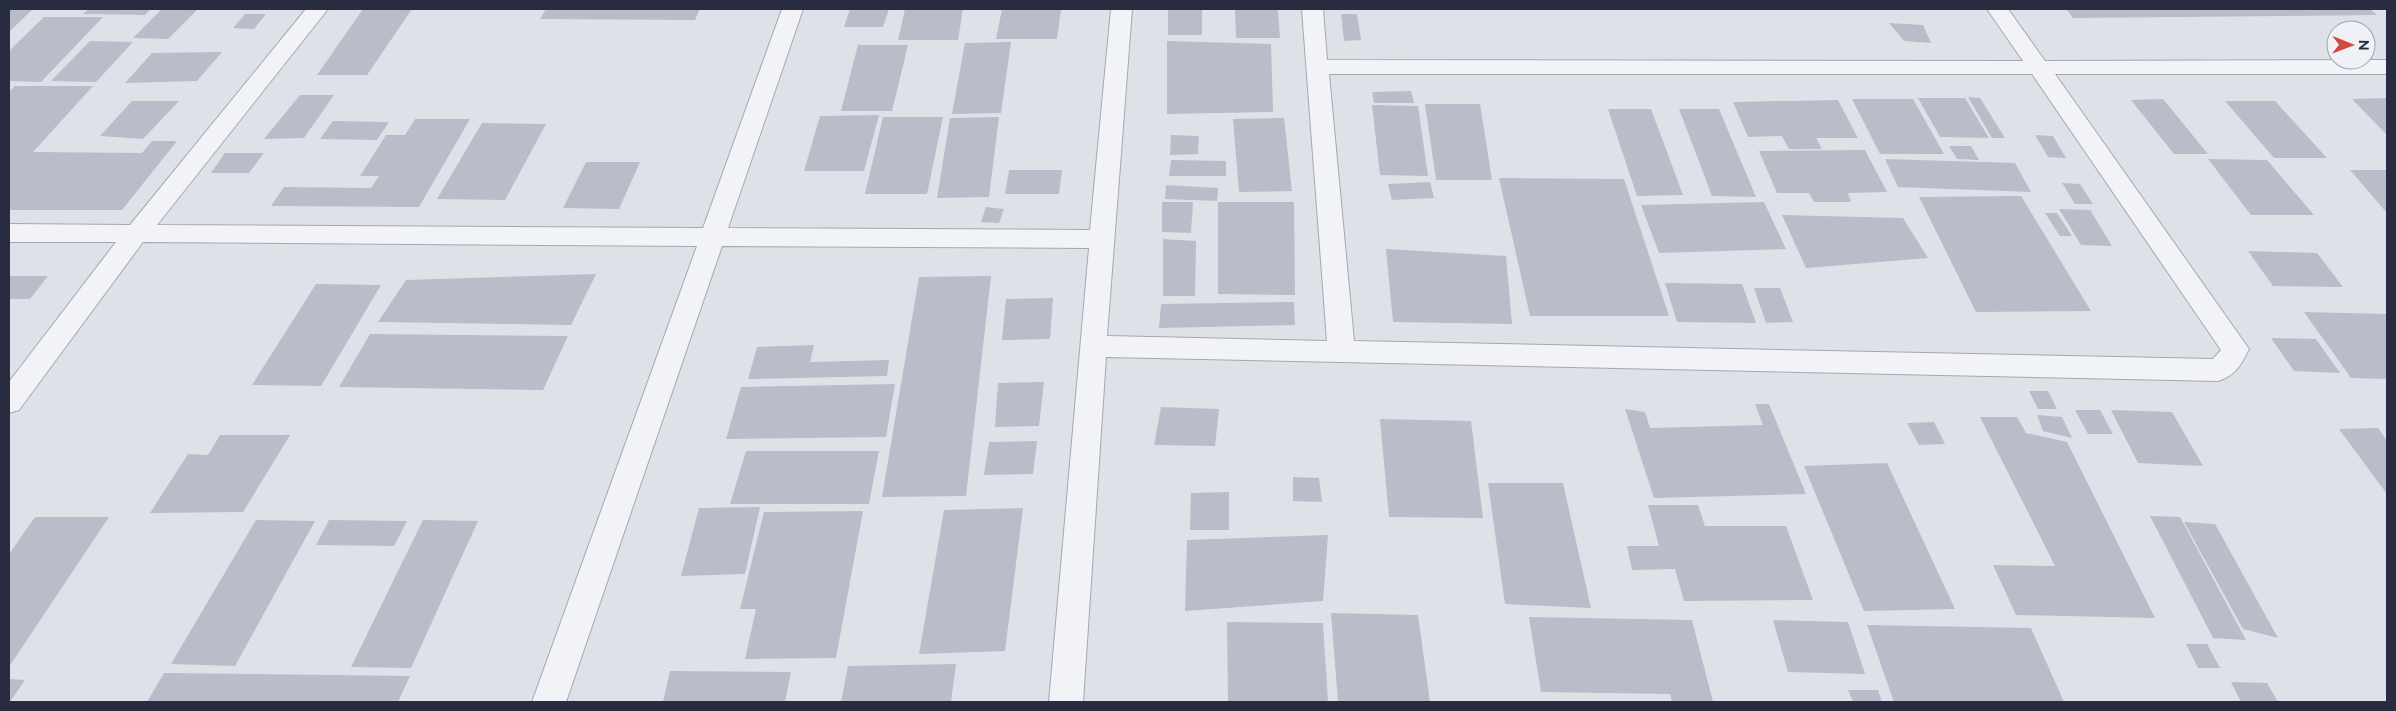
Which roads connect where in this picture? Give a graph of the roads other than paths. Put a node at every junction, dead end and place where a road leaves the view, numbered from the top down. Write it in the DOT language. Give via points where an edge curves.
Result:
graph roads {
  1 [pos="317,9"];
  2 [pos="794,9"];
  3 [pos="1122,9"];
  4 [pos="1312,9"];
  5 [pos="1998,9"];
  6 [pos="2387,67"];
  7 [pos="1318,68"];
  8 [pos="2041,69"];
  9 [pos="9,233"];
  10 [pos="137,233"];
  11 [pos="711,237"];
  12 [pos="1102,240"];
  13 [pos="1093,346"];
  14 [pos="1341,351"];
  15 [pos="9,402"];
  16 [pos="549,702"];
  17 [pos="1066,702"];
  1 -- 10 [label="street"];
  2 -- 11 [label="street"];
  3 -- 12 [label="street"];
  4 -- 7 [label="street"];
  5 -- 8 [label="street"];
  6 -- 8 [label="street"];
  7 -- 8 [label="street"];
  7 -- 14 [label="street"];
  8 -- 14 [label="street" via="2235,349 2229,362 2218,370"];
  9 -- 10 [label="street"];
  10 -- 11 [label="street"];
  10 -- 15 [label="street"];
  11 -- 12 [label="street"];
  11 -- 16 [label="street"];
  12 -- 13 [label="street"];
  13 -- 14 [label="street"];
  13 -- 17 [label="street"];
}
